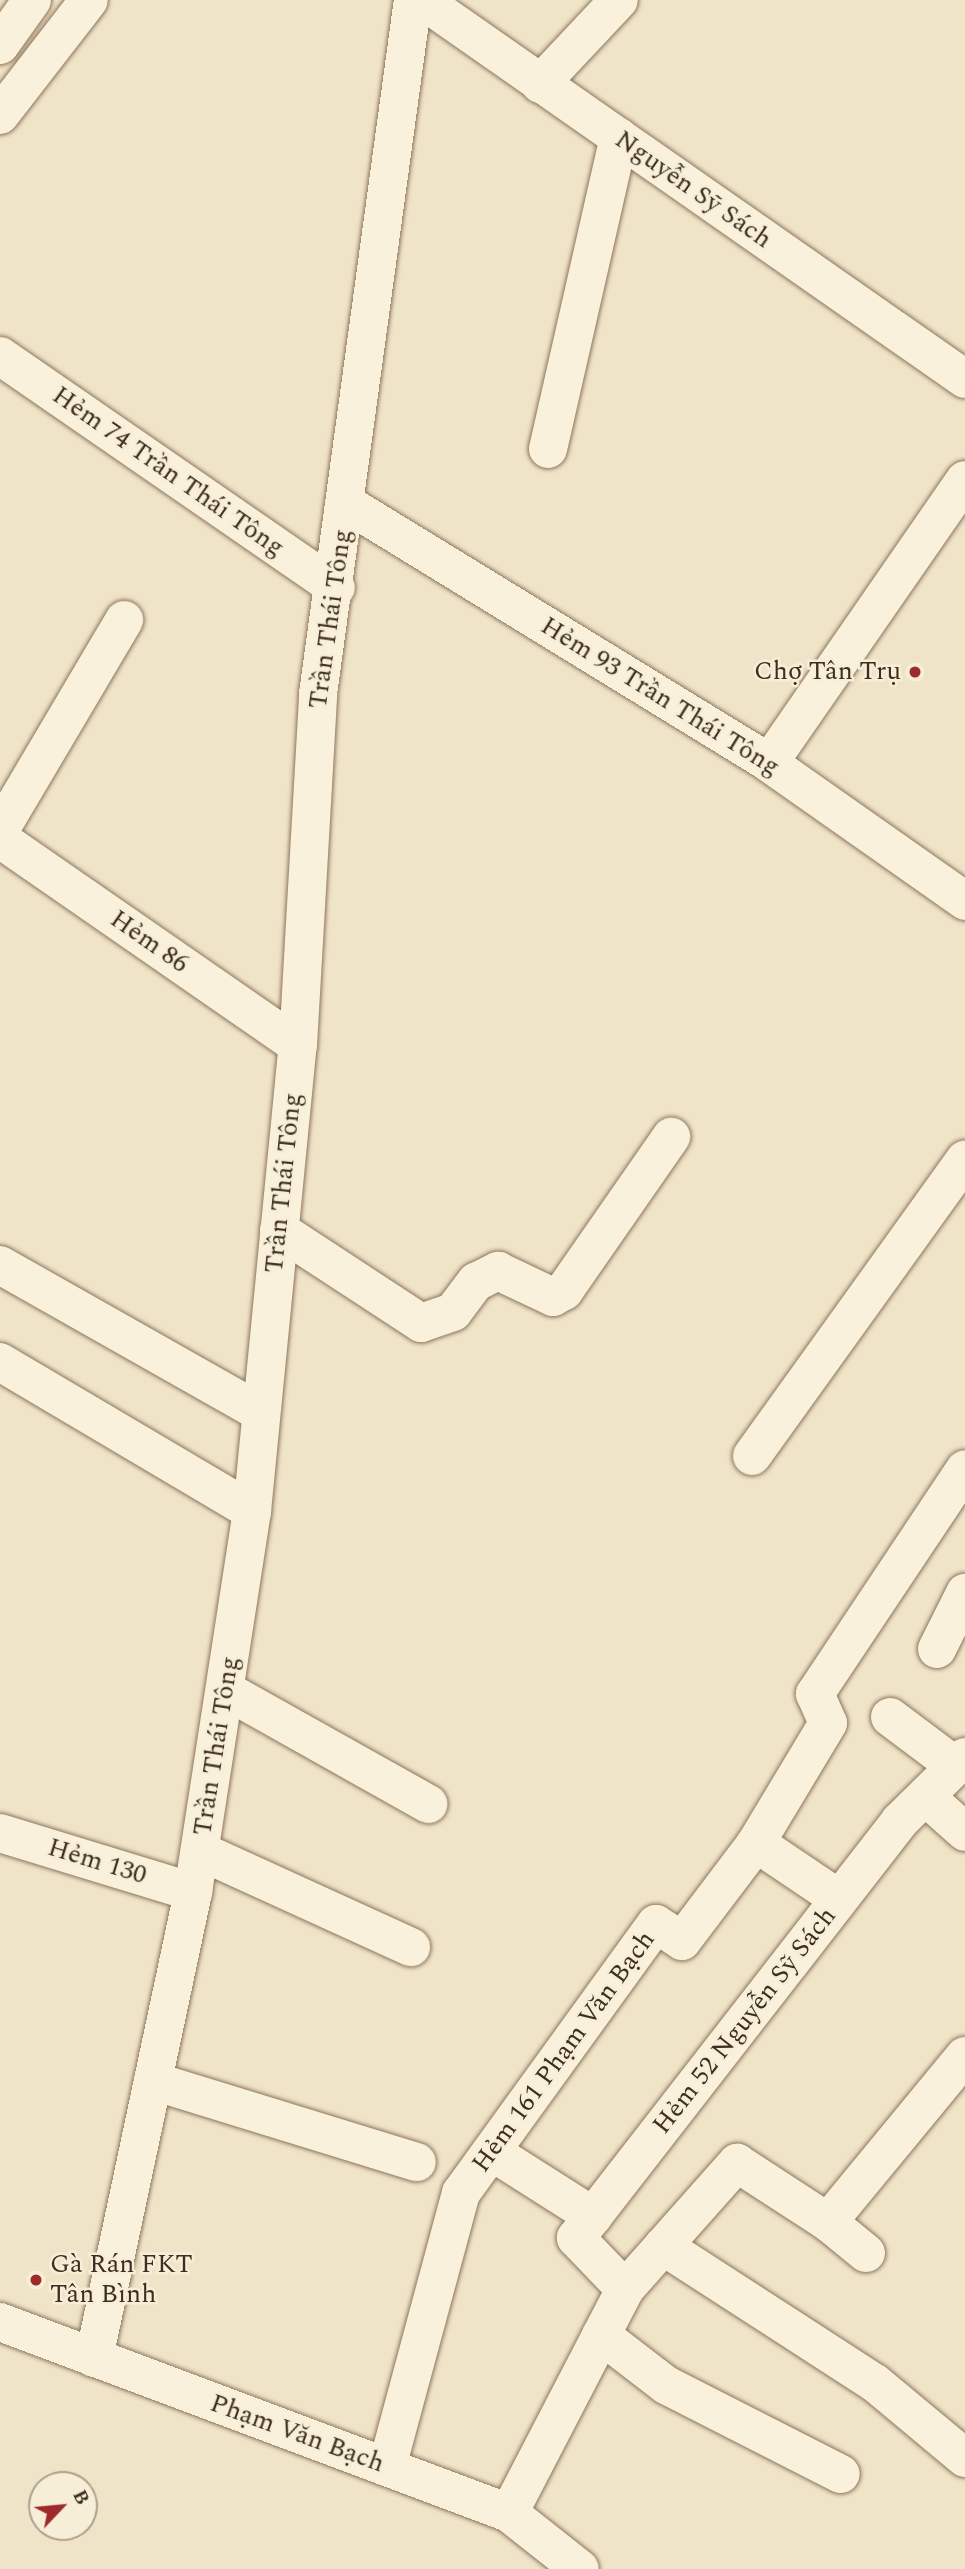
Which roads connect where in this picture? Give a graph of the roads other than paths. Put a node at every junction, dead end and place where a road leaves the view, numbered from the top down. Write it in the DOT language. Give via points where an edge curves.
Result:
graph roads {
  1 [pos="33,0"];
  2 [pos="89,0"];
  3 [pos="413,0"];
  4 [pos="422,0"];
  5 [pos="619,0"];
  6 [pos="0,45"];
  7 [pos="540,84"];
  8 [pos="0,116"];
  9 [pos="619,138"];
  10 [pos="0,356"];
  11 [pos="965,379"];
  12 [pos="548,449"];
  13 [pos="965,480"];
  14 [pos="347,504"];
  15 [pos="336,588"];
  16 [pos="124,620"];
  17 [pos="769,763"];
  18 [pos="0,830"];
  19 [pos="0,839"];
  20 [pos="965,901"];
  21 [pos="298,1045"];
  22 [pos="671,1137"];
  23 [pos="965,1160"];
  24 [pos="279,1230"];
  25 [pos="0,1265"];
  26 [pos="0,1362"];
  27 [pos="260,1412"];
  28 [pos="752,1457"];
  29 [pos="965,1469"];
  30 [pos="954,1506"];
  31 [pos="253,1511"];
  32 [pos="965,1593"];
  33 [pos="937,1649"];
  34 [pos="227,1691"];
  35 [pos="890,1717"];
  36 [pos="960,1761"];
  37 [pos="926,1797"];
  38 [pos="428,1804"];
  39 [pos="965,1832"];
  40 [pos="0,1833"];
  41 [pos="756,1843"];
  42 [pos="200,1851"];
  43 [pos="193,1892"];
  44 [pos="839,1899"];
  45 [pos="411,1947"];
  46 [pos="965,2056"];
  47 [pos="153,2081"];
  48 [pos="492,2152"];
  49 [pos="417,2162"];
  50 [pos="593,2216"];
  51 [pos="828,2222"];
  52 [pos="663,2245"];
  53 [pos="866,2253"];
  54 [pos="625,2289"];
  55 [pos="0,2322"];
  56 [pos="601,2335"];
  57 [pos="94,2358"];
  58 [pos="965,2458"];
  59 [pos="387,2467"];
  60 [pos="841,2474"];
  61 [pos="509,2513"];
  62 [pos="580,2569"];
  1 -- 6 [label="street"];
  2 -- 8 [label="street"];
  3 -- 14 [label="street, Trần Thái Tông"];
  4 -- 7 [label="street, Nguyễn Sỹ Sách"];
  5 -- 7 [label="street"];
  7 -- 9 [label="street, Nguyễn Sỹ Sách"];
  9 -- 11 [label="street, Nguyễn Sỹ Sách"];
  9 -- 12 [label="street"];
  10 -- 15 [label="street, Hẻm 74 Trần Thái Tông"];
  13 -- 17 [label="street"];
  14 -- 15 [label="street, Trần Thái Tông"];
  14 -- 17 [label="street, Hẻm 93 Trần Thái Tông"];
  15 -- 21 [label="street, Trần Thái Tông" via="318,694"];
  16 -- 18 [label="street"];
  17 -- 20 [label="street, Hẻm 93 Trần Thái Tông"];
  19 -- 21 [label="street, Hẻm 86"];
  21 -- 24 [label="street, Trần Thái Tông"];
  22 -- 24 [label="street" via="568,1286 553,1297 498,1271 476,1282 453,1311 421,1323"];
  23 -- 28 [label="street"];
  24 -- 27 [label="street, Trần Thái Tông"];
  25 -- 27 [label="street"];
  26 -- 31 [label="street"];
  27 -- 31 [label="street, Trần Thái Tông"];
  29 -- 30 [label="street, Hẻm 161 Phạm Văn Bạch"];
  30 -- 41 [label="street, Hẻm 161 Phạm Văn Bạch" via="815,1694 828,1723"];
  31 -- 34 [label="street, Trần Thái Tông"];
  32 -- 33 [label="street"];
  34 -- 38 [label="street"];
  34 -- 42 [label="street, Trần Thái Tông"];
  35 -- 36 [label="street"];
  36 -- 37 [label="street, Hẻm 52 Nguyễn Sỹ Sách"];
  37 -- 39 [label="street"];
  37 -- 44 [label="street, Hẻm 52 Nguyễn Sỹ Sách"];
  40 -- 43 [label="street, Hẻm 130"];
  41 -- 44 [label="street"];
  41 -- 48 [label="street, Hẻm 161 Phạm Văn Bạch" via="682,1941 656,1924"];
  42 -- 43 [label="street, Trần Thái Tông"];
  42 -- 45 [label="street"];
  43 -- 47 [label="street, Trần Thái Tông"];
  44 -- 50 [label="street, Hẻm 52 Nguyễn Sỹ Sách"];
  46 -- 51 [label="street"];
  47 -- 49 [label="street"];
  47 -- 57 [label="street, Trần Thái Tông"];
  48 -- 50 [label="street"];
  48 -- 59 [label="street, Hẻm 161 Phạm Văn Bạch" via="461,2193"];
  50 -- 54 [label="street, Hẻm 52 Nguyễn Sỹ Sách" via="576,2238"];
  51 -- 52 [label="street" via="737,2163"];
  51 -- 53 [label="street"];
  52 -- 54 [label="street"];
  52 -- 58 [label="street" via="875,2382"];
  54 -- 56 [label="street"];
  55 -- 57 [label="street, Phạm Văn Bạch"];
  56 -- 60 [label="street" via="666,2385"];
  56 -- 61 [label="street"];
  57 -- 59 [label="street, Phạm Văn Bạch"];
  59 -- 61 [label="street, Phạm Văn Bạch"];
  61 -- 62 [label="street, Phạm Văn Bạch"];
}
